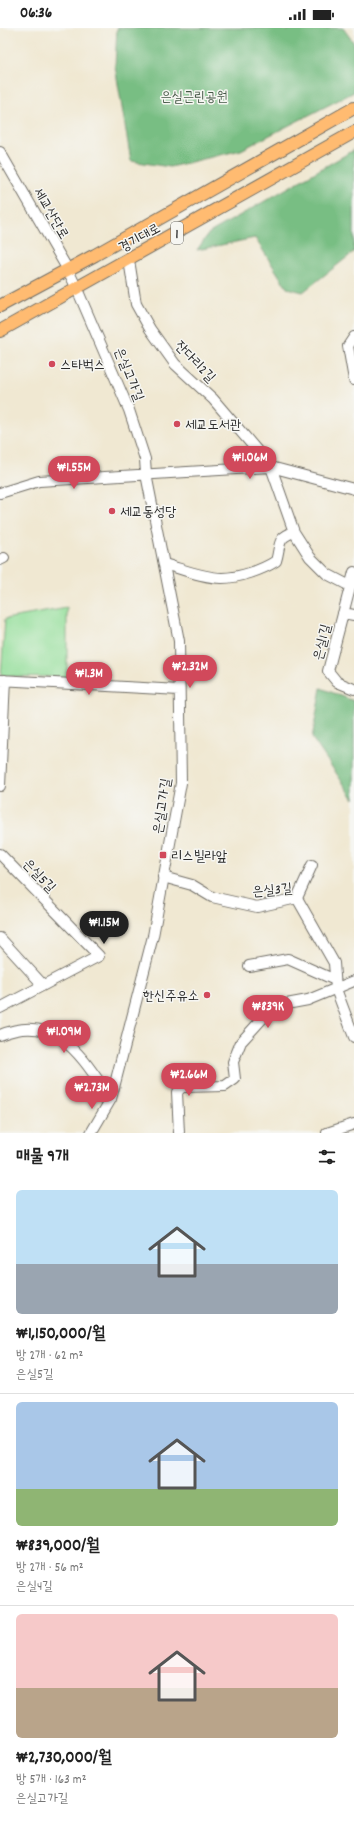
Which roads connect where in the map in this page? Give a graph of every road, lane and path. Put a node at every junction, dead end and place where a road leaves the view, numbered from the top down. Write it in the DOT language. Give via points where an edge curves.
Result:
graph roads {
  1 [pos="354,108"];
  2 [pos="354,132"];
  3 [pos="0,152"];
  4 [pos="129,260"];
  5 [pos="68,270"];
  6 [pos="77,289"];
  7 [pos="0,306"];
  8 [pos="0,331"];
  9 [pos="354,337"];
  10 [pos="354,380"];
  11 [pos="271,468"];
  12 [pos="146,474"];
  13 [pos="354,489"];
  14 [pos="0,493"];
  15 [pos="294,532"];
  16 [pos="164,564"];
  17 [pos="354,572"];
  18 [pos="350,586"];
  19 [pos="343,613"];
  20 [pos="354,615"];
  21 [pos="2,680"];
  22 [pos="354,689"];
  23 [pos="179,690"];
  24 [pos="0,786"];
  25 [pos="0,854"];
  26 [pos="312,865"];
  27 [pos="164,877"];
  28 [pos="297,898"];
  29 [pos="0,938"];
  30 [pos="249,966"];
  31 [pos="354,982"];
  32 [pos="43,985"];
  33 [pos="336,985"];
  34 [pos="0,1008"];
  35 [pos="0,1035"];
  36 [pos="354,1037"];
  37 [pos="111,1099"];
  38 [pos="354,1124"];
  39 [pos="91,1133"];
  40 [pos="179,1133"];
  41 [pos="328,1133"];
  1 -- 5 [label="main road, 경기대로 / 1"];
  2 -- 4 [label="main road, 경기대로 / 1"];
  3 -- 5 [label="street, 세교산단로"];
  4 -- 6 [label="main road, 경기대로 / 1"];
  4 -- 11 [label="street, 잔다리2길" via="136,304 150,328 175,364 213,399"];
  5 -- 6 [label="street, 세교산단로"];
  5 -- 7 [label="main road, 경기대로 / 1"];
  6 -- 8 [label="main road, 경기대로 / 1"];
  6 -- 12 [label="street, 은실고가길" via="129,410 145,459"];
  9 -- 10 [label="street" via="348,346"];
  11 -- 12 [label="street"];
  11 -- 13 [label="street"];
  11 -- 15 [label="street, 잔다리2길"];
  12 -- 14 [label="street" via="39,481"];
  12 -- 16 [label="street, 은실고가길"];
  15 -- 16 [label="street" via="280,539 276,561 244,574 222,578"];
  15 -- 18 [label="street, 잔다리2길" via="310,557 327,574"];
  16 -- 23 [label="street, 은실고가길" via="179,641"];
  17 -- 18 [label="street, 은실1길"];
  18 -- 19 [label="street, 은실1길"];
  19 -- 20 [label="street, 은실1길"];
  19 -- 22 [label="street, 은실1길" via="328,671 337,682"];
  21 -- 23 [label="street"];
  21 -- 24 [label="street"];
  23 -- 27 [label="street, 은실고가길" via="181,783"];
  25 -- 32 [label="street, 은실5길" via="99,956"];
  26 -- 28 [label="street"];
  27 -- 28 [label="street, 은실3길" via="192,885 212,897 257,906"];
  27 -- 37 [label="street, 은실고가길" via="153,936"];
  28 -- 33 [label="street, 은실3길" via="334,963"];
  29 -- 32 [label="street"];
  30 -- 33 [label="street" via="288,959"];
  31 -- 33 [label="street"];
  32 -- 34 [label="street, 은실5길"];
  33 -- 36 [label="street, 은실3길"];
  33 -- 40 [label="street" via="308,1000 281,1005 262,1019 241,1042 233,1062 235,1079 225,1086 182,1087 177,1092"];
  35 -- 37 [label="street" via="19,1029 40,1030 68,1042 84,1059"];
  37 -- 39 [label="street, 은실고가길"];
  38 -- 41 [label="street"];
}
